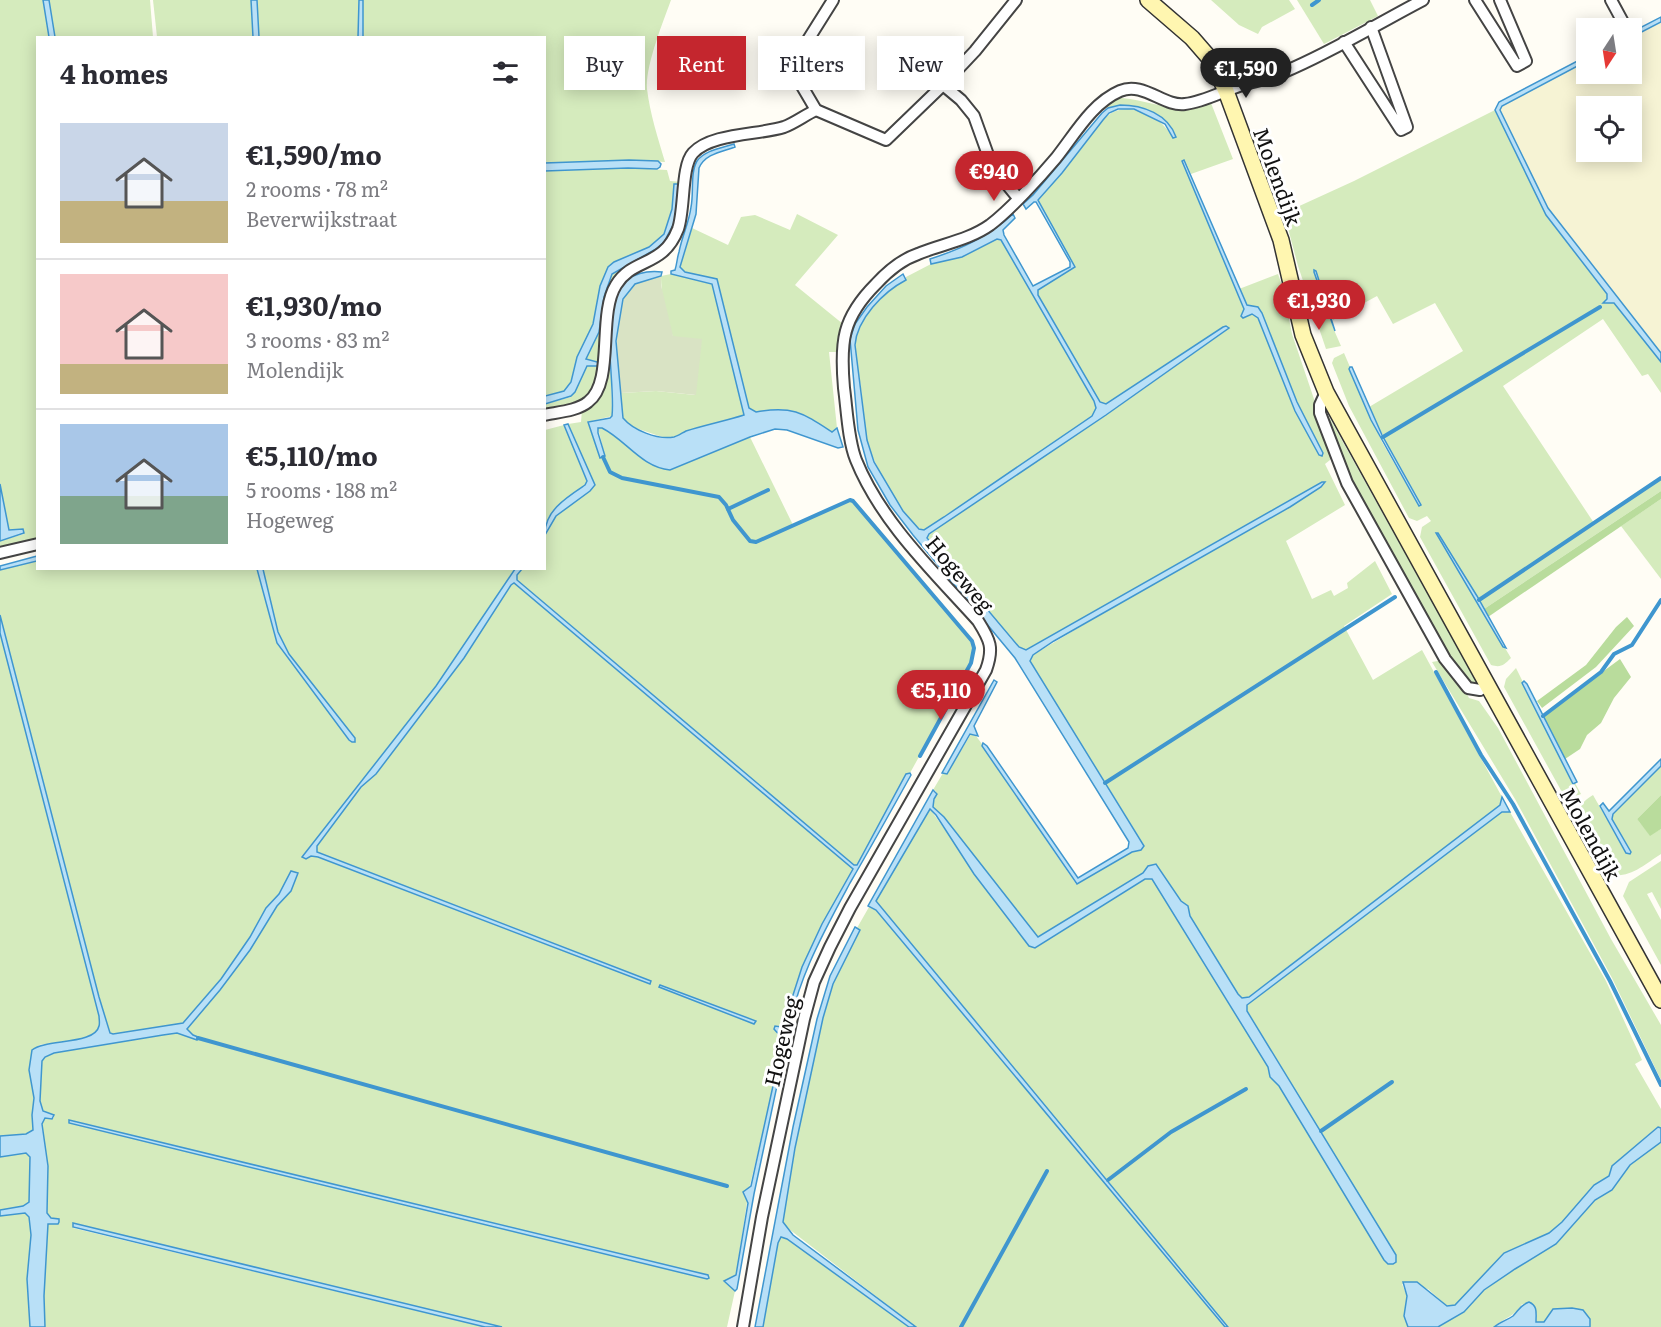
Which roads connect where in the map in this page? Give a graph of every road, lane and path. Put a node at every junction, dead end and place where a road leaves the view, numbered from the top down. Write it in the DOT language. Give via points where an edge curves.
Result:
graph roads {
  1 [pos="833,0"];
  2 [pos="1016,0"];
  3 [pos="1148,0"];
  4 [pos="1423,0"];
  5 [pos="1475,0"];
  6 [pos="1500,0"];
  7 [pos="1611,0"];
  8 [pos="1621,18"];
  9 [pos="1371,27"];
  10 [pos="1344,42"];
  11 [pos="964,63"];
  12 [pos="938,90"];
  13 [pos="949,90"];
  14 [pos="1226,91"];
  15 [pos="816,110"];
  16 [pos="1018,198"];
  17 [pos="1326,392"];
  18 [pos="546,415"];
  19 [pos="36,544"];
  20 [pos="0,553"];
  21 [pos="1486,686"];
  22 [pos="1661,1000"];
  23 [pos="743,1327"];
  1 -- 15 [label="street" via="796,58 796,76"];
  2 -- 11 [label="street"];
  3 -- 14 [label="main road, Molendijk" via="1192,38 1212,62"];
  4 -- 9 [label="street, Hogeweg"];
  5 -- 6 [label="street" via="1517,66 1526,61"];
  7 -- 8 [label="street"];
  9 -- 10 [label="street, Hogeweg"];
  9 -- 10 [label="street" via="1407,127 1401,130"];
  10 -- 14 [label="street, Hogeweg" via="1283,73"];
  12 -- 15 [label="street" via="886,140"];
  13 -- 16 [label="street" via="974,116 992,166"];
  14 -- 16 [label="street, Hogeweg" via="1182,105 1132,88 1109,96"];
  14 -- 17 [label="main road, Molendijk" via="1281,240 1303,334"];
  15 -- 18 [label="street" via="786,126 738,134 695,150 687,166 683,209 674,240 661,254 622,277 610,296 602,380 595,395 581,406"];
  16 -- 23 [label="street, Hogeweg" via="989,225 960,240 915,254 894,268 855,308 845,328 842,359 846,407 855,457 867,484 890,519 978,621 991,652 986,670 850,908 814,982 782,1116"];
  17 -- 21 [label="main road, Molendijk"];
  17 -- 21 [label="street, Molendijk" via="1320,413 1347,483 1444,659 1468,688 1480,690"];
  19 -- 20 [label="street"];
  21 -- 22 [label="main road, Molendijk"];
}
